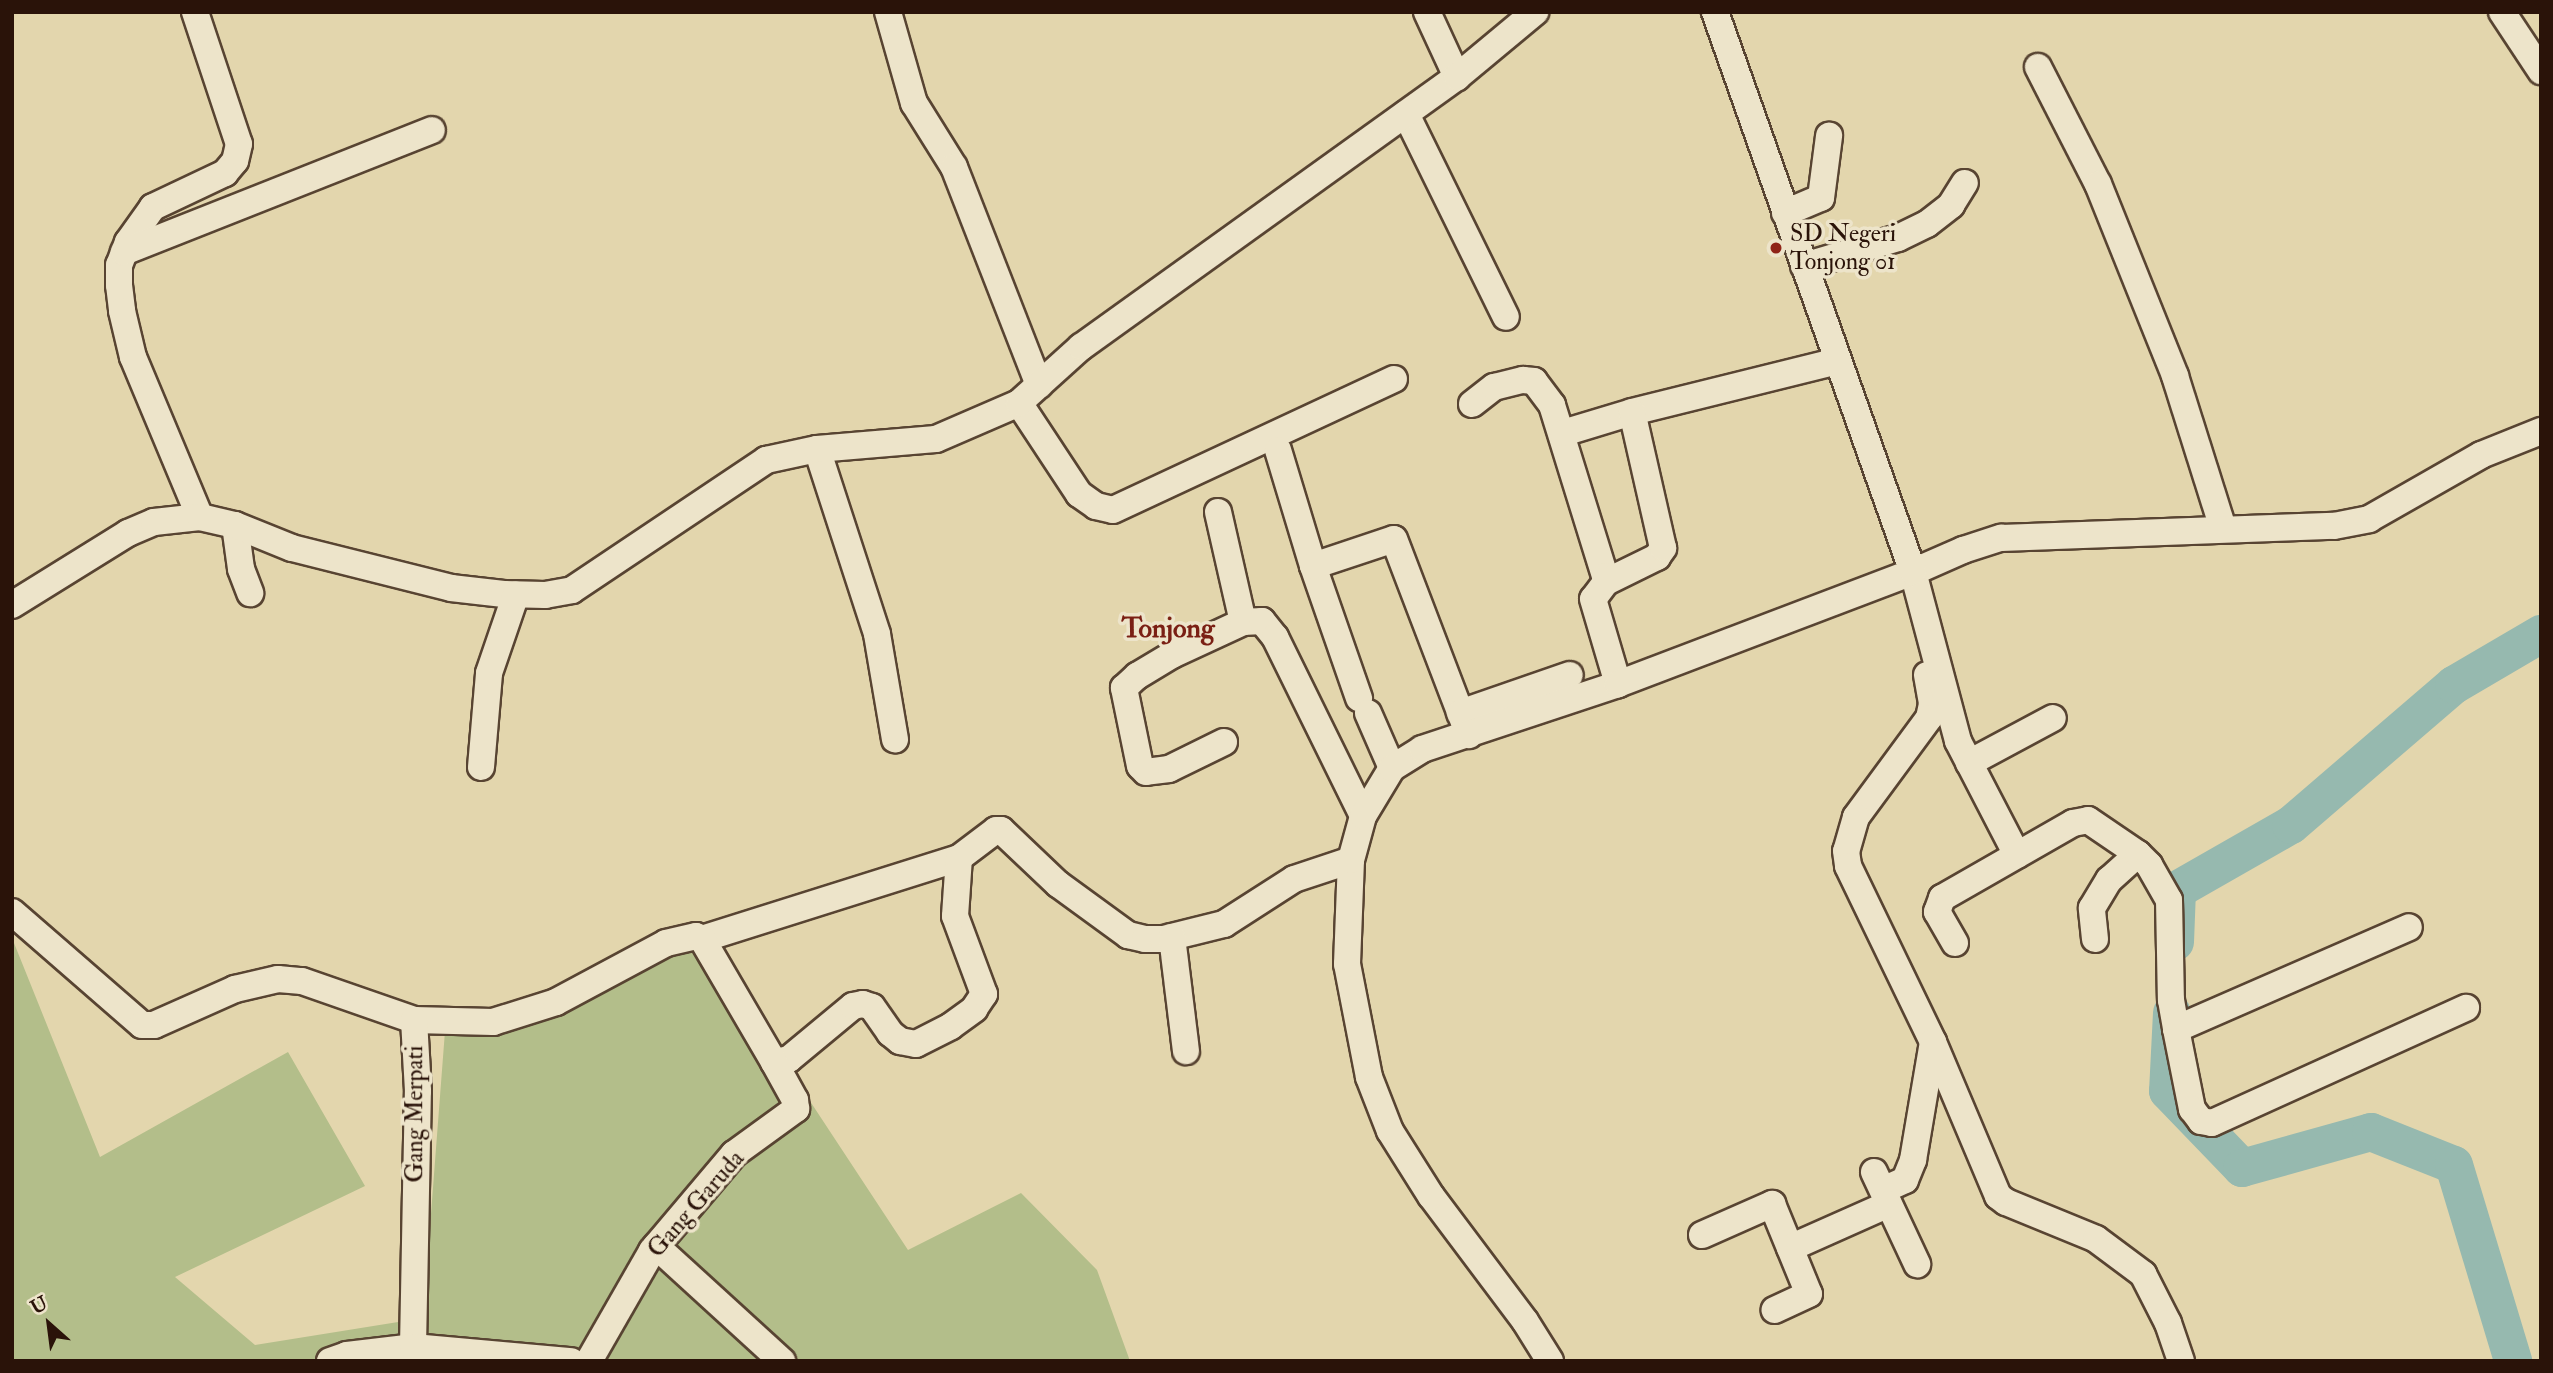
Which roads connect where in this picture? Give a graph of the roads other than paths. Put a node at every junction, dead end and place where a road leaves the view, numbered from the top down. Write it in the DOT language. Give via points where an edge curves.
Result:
graph roads {
  1 [pos="195,12"];
  2 [pos="888,12"];
  3 [pos="1427,12"];
  4 [pos="1535,12"];
  5 [pos="1714,12"];
  6 [pos="2502,12"];
  7 [pos="2038,67"];
  8 [pos="2541,71"];
  9 [pos="1457,77"];
  10 [pos="1406,114"];
  11 [pos="432,130"];
  12 [pos="1829,136"];
  13 [pos="1965,183"];
  14 [pos="1785,212"];
  15 [pos="124,252"];
  16 [pos="1804,266"];
  17 [pos="1506,317"];
  18 [pos="1838,361"];
  19 [pos="1394,379"];
  20 [pos="1039,385"];
  21 [pos="1019,403"];
  22 [pos="1472,404"];
  23 [pos="1632,412"];
  24 [pos="2541,431"];
  25 [pos="1563,433"];
  26 [pos="817,449"];
  27 [pos="1278,450"];
  28 [pos="1218,512"];
  29 [pos="200,517"];
  30 [pos="235,525"];
  31 [pos="2223,528"];
  32 [pos="1313,566"];
  33 [pos="1907,574"];
  34 [pos="1606,582"];
  35 [pos="250,593"];
  36 [pos="516,594"];
  37 [pos="12,605"];
  38 [pos="1243,622"];
  39 [pos="1570,675"];
  40 [pos="1618,684"];
  41 [pos="2053,718"];
  42 [pos="1465,724"];
  43 [pos="895,739"];
  44 [pos="1224,741"];
  45 [pos="1969,763"];
  46 [pos="481,767"];
  47 [pos="1392,768"];
  48 [pos="1363,816"];
  49 [pos="2017,855"];
  50 [pos="958,858"];
  51 [pos="1351,860"];
  52 [pos="2143,860"];
  53 [pos="12,912"];
  54 [pos="2409,927"];
  55 [pos="1172,937"];
  56 [pos="702,939"];
  57 [pos="2095,939"];
  58 [pos="1955,943"];
  59 [pos="2466,1007"];
  60 [pos="414,1020"];
  61 [pos="2176,1029"];
  62 [pos="1933,1042"];
  63 [pos="1186,1051"];
  64 [pos="774,1062"];
  65 [pos="1882,1189"];
  66 [pos="1702,1235"];
  67 [pos="656,1246"];
  68 [pos="1790,1248"];
  69 [pos="1917,1264"];
  70 [pos="1774,1310"];
  71 [pos="413,1347"];
  72 [pos="330,1361"];
  73 [pos="571,1361"];
  74 [pos="589,1361"];
  75 [pos="782,1361"];
  76 [pos="1550,1361"];
  77 [pos="2181,1361"];
  1 -- 15 [label="street" via="239,144 234,161 225,173 153,206"];
  2 -- 20 [label="street" via="914,103 954,167"];
  3 -- 9 [label="street"];
  4 -- 9 [label="street"];
  5 -- 14 [label="street"];
  6 -- 8 [label="street"];
  7 -- 31 [label="street" via="2098,184 2155,325"];
  9 -- 10 [label="street"];
  10 -- 17 [label="street"];
  10 -- 20 [label="street" via="1081,347"];
  11 -- 15 [label="street"];
  12 -- 14 [label="street" via="1821,198"];
  13 -- 16 [label="street" via="1951,205 1927,224 1898,238"];
  14 -- 16 [label="street"];
  15 -- 29 [label="street" via="119,265 122,311 134,357"];
  16 -- 18 [label="street"];
  18 -- 23 [label="street"];
  18 -- 33 [label="street"];
  19 -- 21 [label="street" via="1113,510 1096,506 1079,494"];
  20 -- 21 [label="street"];
  21 -- 26 [label="street" via="936,439"];
  22 -- 25 [label="street" via="1494,387 1534,381 1552,405"];
  23 -- 25 [label="street"];
  23 -- 34 [label="street" via="1663,548 1657,557"];
  24 -- 31 [label="street" via="2481,455 2369,519 2334,526"];
  25 -- 34 [label="street"];
  26 -- 36 [label="street" via="766,460 747,470 572,590"];
  26 -- 43 [label="street" via="877,634"];
  27 -- 32 [label="street"];
  28 -- 38 [label="street"];
  29 -- 30 [label="street"];
  29 -- 37 [label="street" via="154,522 128,533"];
  30 -- 35 [label="street" via="241,569"];
  30 -- 36 [label="street" via="292,548 376,571 451,588"];
  31 -- 33 [label="street" via="2001,538"];
  32 -- 42 [label="street" via="1394,539"];
  32 -- 47 [label="street" via="1363,706"];
  33 -- 40 [label="street"];
  33 -- 45 [label="street" via="1958,741"];
  33 -- 62 [label="street" via="1932,704 1924,728 1856,817 1846,851 1861,897"];
  34 -- 40 [label="street" via="1593,599"];
  36 -- 46 [label="street" via="489,673"];
  38 -- 44 [label="street" via="1172,655 1125,688 1140,766 1146,772 1169,769"];
  38 -- 48 [label="street" via="1262,621 1275,637"];
  39 -- 42 [label="street"];
  40 -- 42 [label="street"];
  41 -- 45 [label="street"];
  42 -- 47 [label="street"];
  45 -- 49 [label="street"];
  47 -- 48 [label="street"];
  48 -- 51 [label="street"];
  49 -- 52 [label="street" via="2073,823 2088,820"];
  49 -- 58 [label="street" via="1942,898 1937,912"];
  50 -- 55 [label="street" via="1001,830 1058,884 1128,935"];
  50 -- 56 [label="street, Gang Merpati"];
  50 -- 64 [label="street" via="955,916 984,994 974,1009 916,1044 890,1033 872,1007 853,1006 789,1059"];
  51 -- 55 [label="street" via="1294,879 1224,924"];
  51 -- 76 [label="street" via="1348,964 1369,1077 1390,1131"];
  52 -- 57 [label="street" via="2109,880 2092,908"];
  52 -- 61 [label="street" via="2169,900"];
  53 -- 60 [label="street" via="142,1025 154,1025 235,989 278,979 302,981"];
  54 -- 61 [label="street"];
  55 -- 63 [label="street"];
  56 -- 60 [label="street, Gang Merpati" via="695,936 666,943 556,1002 504,1020"];
  56 -- 64 [label="street, Gang Garuda"];
  59 -- 61 [label="street" via="2212,1123 2201,1121 2192,1109"];
  60 -- 71 [label="street, Gang Merpati" via="418,1091"];
  62 -- 65 [label="street" via="1913,1160 1905,1180"];
  62 -- 77 [label="street" via="1998,1196 2096,1238 2143,1274"];
  64 -- 67 [label="street, Gang Garuda" via="796,1109 734,1154"];
  65 -- 68 [label="street"];
  65 -- 69 [label="street"];
  66 -- 68 [label="street" via="1772,1204"];
  67 -- 74 [label="street, Gang Garuda"];
  67 -- 75 [label="street"];
  68 -- 70 [label="street" via="1809,1294"];
  71 -- 72 [label="street"];
  71 -- 73 [label="street"];
}
